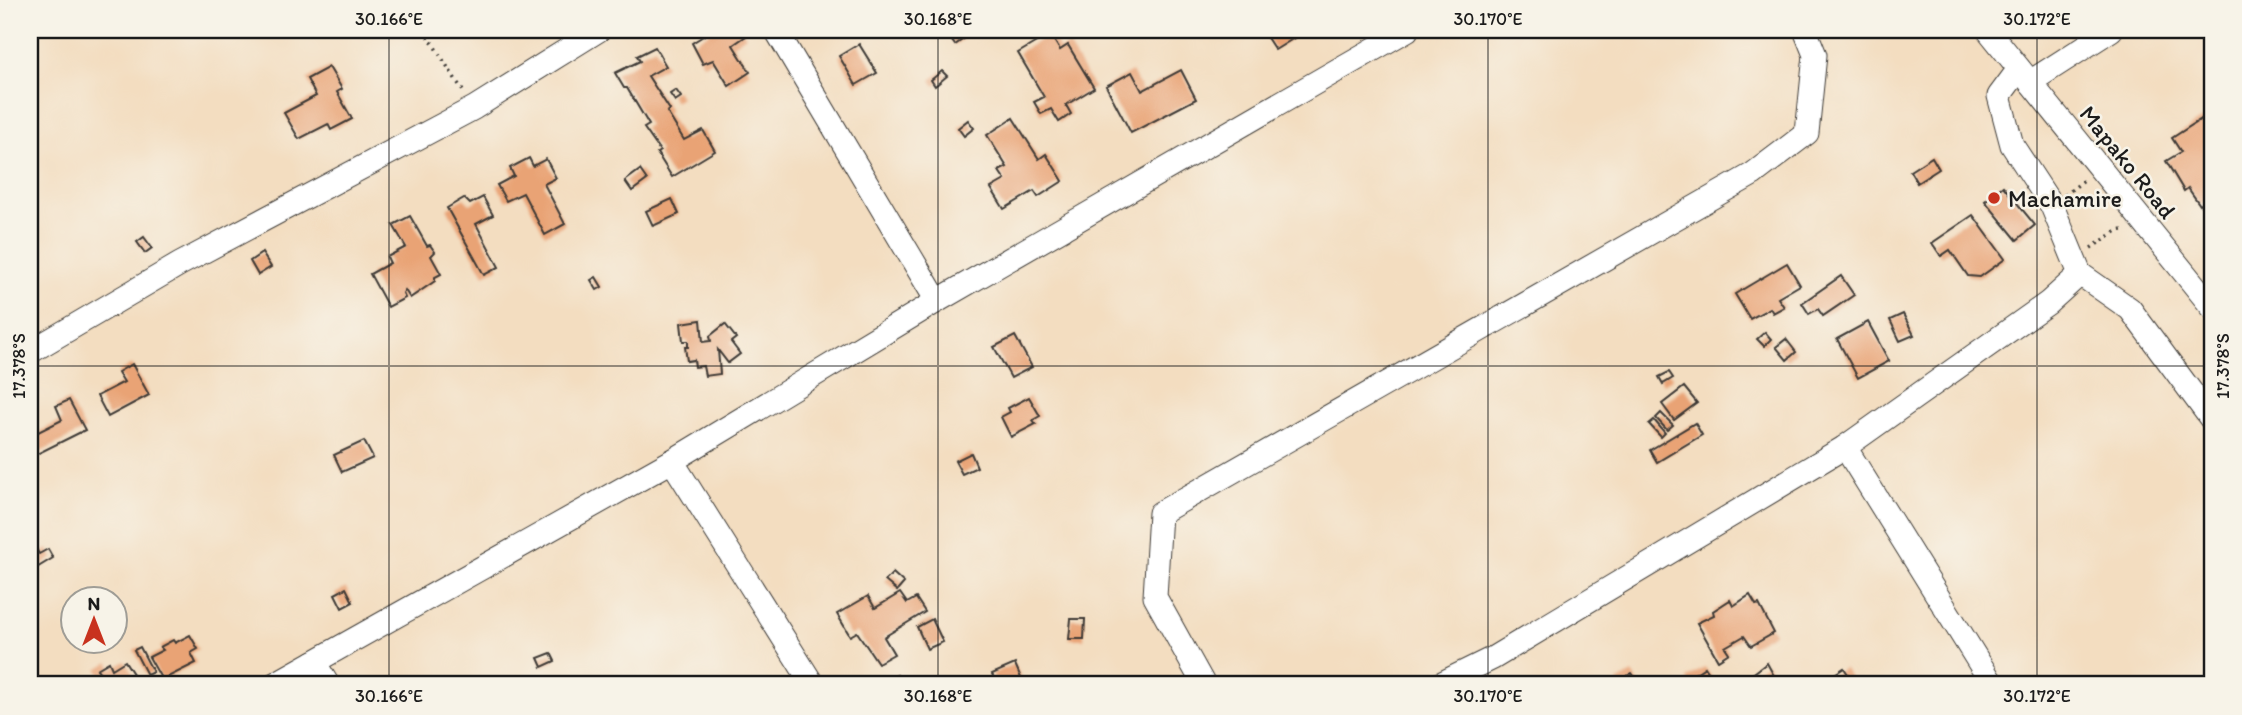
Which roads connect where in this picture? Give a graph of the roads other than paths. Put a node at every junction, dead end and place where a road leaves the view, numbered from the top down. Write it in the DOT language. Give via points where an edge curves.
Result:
graph roads {
  1 [pos="598,30"];
  2 [pos="776,30"];
  3 [pos="1407,30"];
  4 [pos="1805,30"];
  5 [pos="1989,30"];
  6 [pos="2111,30"];
  7 [pos="2025,76"];
  8 [pos="2077,266"];
  9 [pos="937,301"];
  10 [pos="2212,307"];
  11 [pos="30,352"];
  12 [pos="2212,420"];
  13 [pos="1845,447"];
  14 [pos="672,461"];
  15 [pos="314,662"];
  16 [pos="273,685"];
  17 [pos="328,685"];
  18 [pos="813,685"];
  19 [pos="1204,685"];
  20 [pos="1438,685"];
  21 [pos="1993,685"];
  1 -- 11 [label="street" via="474,108 180,264"];
  2 -- 9 [label="street"];
  3 -- 9 [label="street"];
  4 -- 19 [label="street" via="1815,55 1807,133 1752,174 1160,513 1155,597"];
  5 -- 7 [label="street, Mapako Road"];
  6 -- 7 [label="street"];
  7 -- 8 [label="street" via="1998,96 2012,145 2052,206"];
  7 -- 10 [label="street, Mapako Road"];
  8 -- 12 [label="street" via="2130,309"];
  8 -- 13 [label="street" via="2048,303"];
  9 -- 14 [label="street"];
  13 -- 20 [label="street" via="1493,658"];
  13 -- 21 [label="street"];
  14 -- 15 [label="street"];
  14 -- 18 [label="street"];
  15 -- 16 [label="street"];
  15 -- 17 [label="street"];
}
